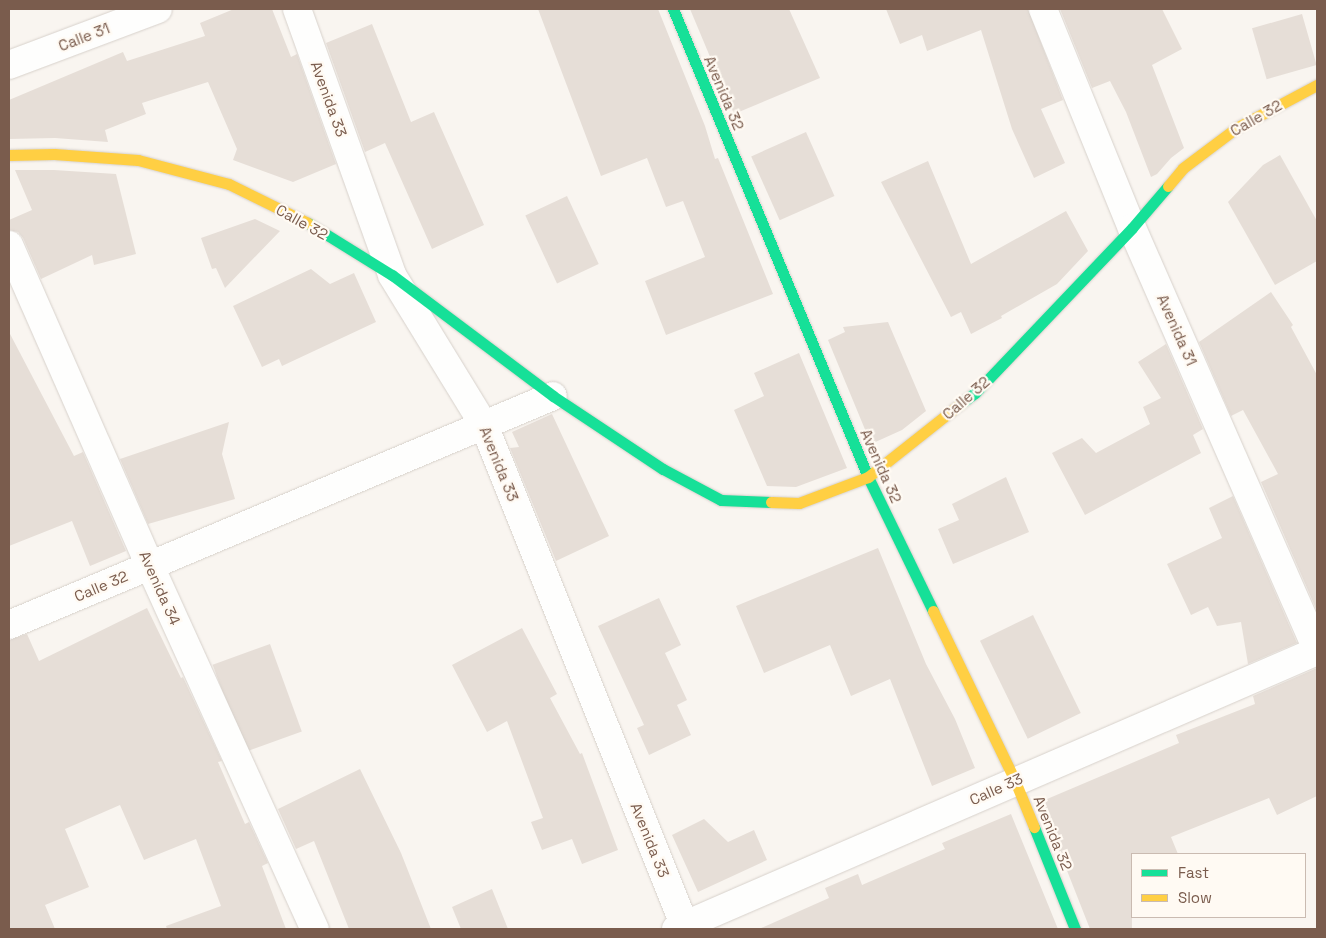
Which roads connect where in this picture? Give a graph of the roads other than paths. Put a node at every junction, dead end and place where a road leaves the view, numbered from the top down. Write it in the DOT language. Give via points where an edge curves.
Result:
graph roads {
  1 [pos="158,9"];
  2 [pos="297,9"];
  3 [pos="673,9"];
  4 [pos="1043,9"];
  5 [pos="9,65"];
  6 [pos="1317,85"];
  7 [pos="9,155"];
  8 [pos="1132,228"];
  9 [pos="9,245"];
  10 [pos="392,274"];
  11 [pos="553,396"];
  12 [pos="484,425"];
  13 [pos="868,477"];
  14 [pos="150,566"];
  15 [pos="9,625"];
  16 [pos="1317,650"];
  17 [pos="1015,781"];
  18 [pos="682,928"];
  19 [pos="315,929"];
  20 [pos="1075,929"];
  1 -- 5 [label="street, Calle 31"];
  2 -- 10 [label="street, Avenida 33"];
  3 -- 13 [label="main road, Avenida 32"];
  4 -- 8 [label="street, Avenida 31"];
  6 -- 8 [label="main road, Calle 32" via="1236,128 1183,168"];
  7 -- 10 [label="main road, Calle 32" via="54,154 138,160 229,184 299,218"];
  8 -- 13 [label="main road, Calle 32" via="975,393"];
  8 -- 16 [label="street, Avenida 31"];
  9 -- 14 [label="street, Avenida 34"];
  10 -- 11 [label="main road, Calle 32"];
  10 -- 12 [label="street, Avenida 33"];
  11 -- 12 [label="street, Calle 32"];
  11 -- 13 [label="main road, Calle 32" via="664,469 721,500 798,503"];
  12 -- 14 [label="street, Calle 32"];
  12 -- 18 [label="street, Avenida 33"];
  13 -- 17 [label="main road, Avenida 32"];
  14 -- 15 [label="street, Calle 32"];
  14 -- 19 [label="street, Avenida 34"];
  16 -- 17 [label="street, Calle 33"];
  17 -- 18 [label="street, Calle 33"];
  17 -- 20 [label="main road, Avenida 32"];
}
